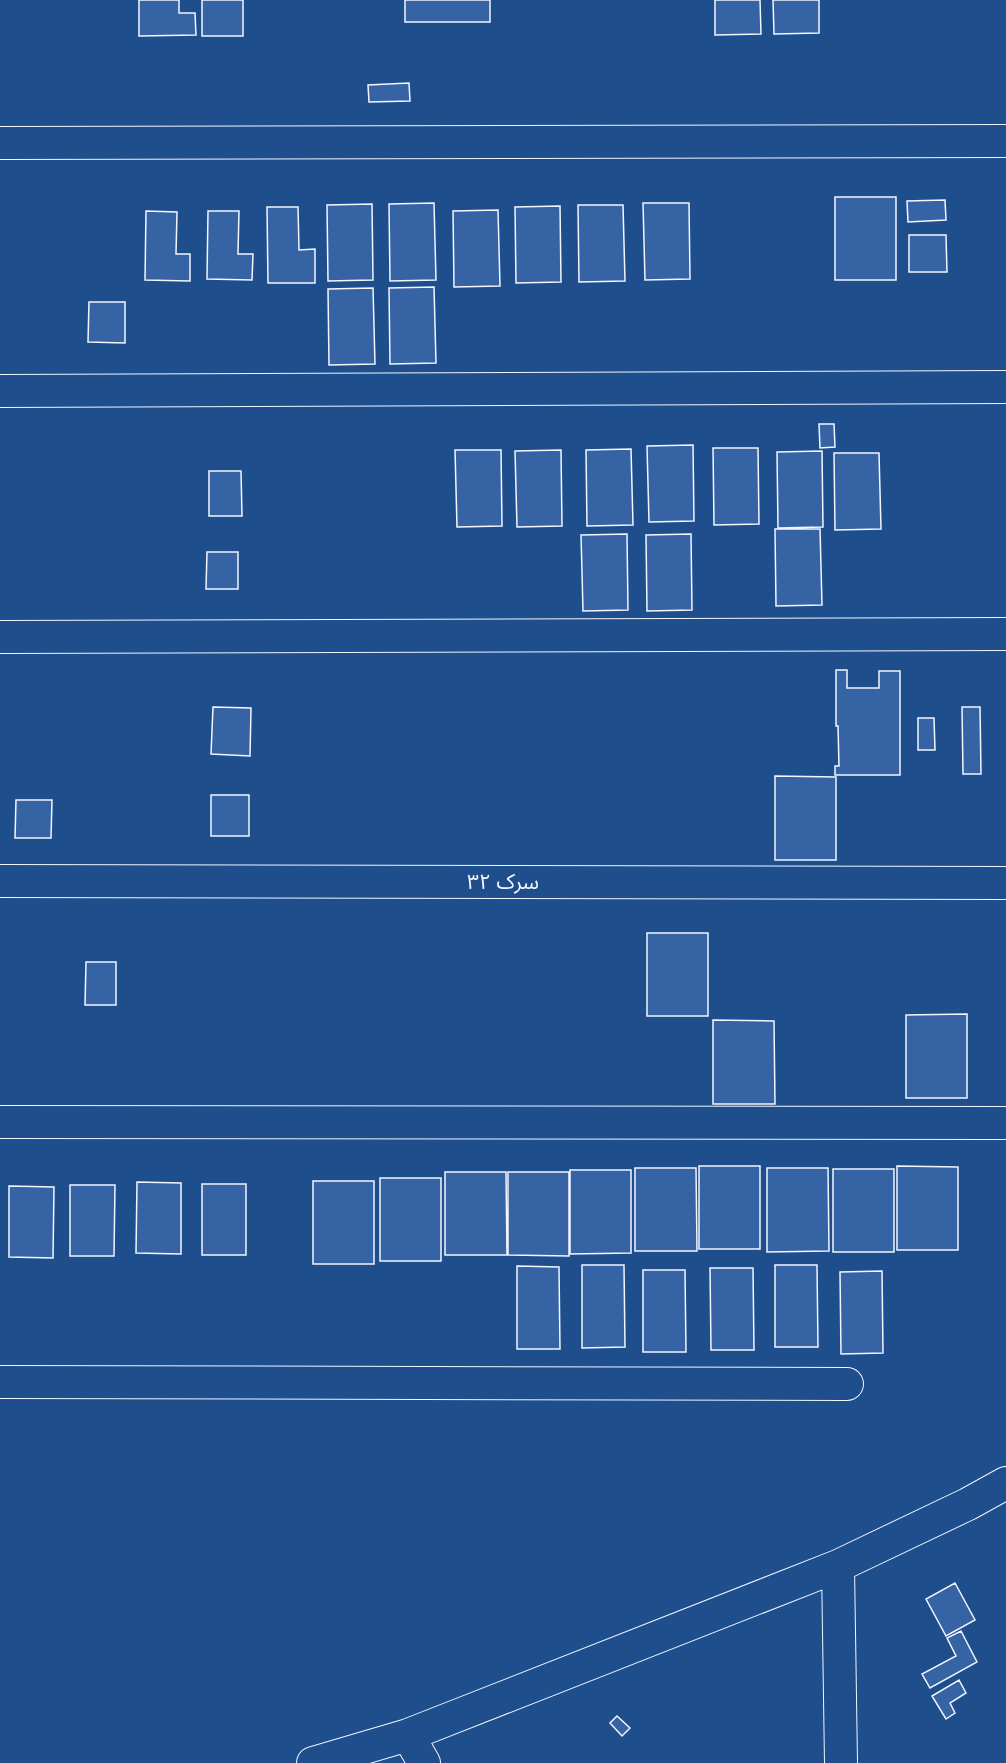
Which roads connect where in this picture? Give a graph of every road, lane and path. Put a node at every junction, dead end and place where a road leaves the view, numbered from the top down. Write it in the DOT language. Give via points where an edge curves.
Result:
graph roads {
  1 [pos="1006,141"];
  2 [pos="0,144"];
  3 [pos="1006,387"];
  4 [pos="0,391"];
  5 [pos="1006,634"];
  6 [pos="0,637"];
  7 [pos="0,881"];
  8 [pos="1006,883"];
  9 [pos="0,1122"];
  10 [pos="1006,1123"];
  11 [pos="0,1382"];
  12 [pos="847,1384"];
  13 [pos="1006,1483"];
  14 [pos="838,1566"];
  15 [pos="408,1735"];
  16 [pos="313,1763"];
  17 [pos="424,1763"];
  18 [pos="841,1763"];
  1 -- 2 [label="street"];
  3 -- 4 [label="street"];
  5 -- 6 [label="street"];
  7 -- 8 [label="street, سرک ۳۲"];
  9 -- 10 [label="street"];
  11 -- 12 [label="street"];
  13 -- 14 [label="street"];
  14 -- 15 [label="street"];
  14 -- 18 [label="street"];
  15 -- 16 [label="street"];
  15 -- 17 [label="street"];
}
